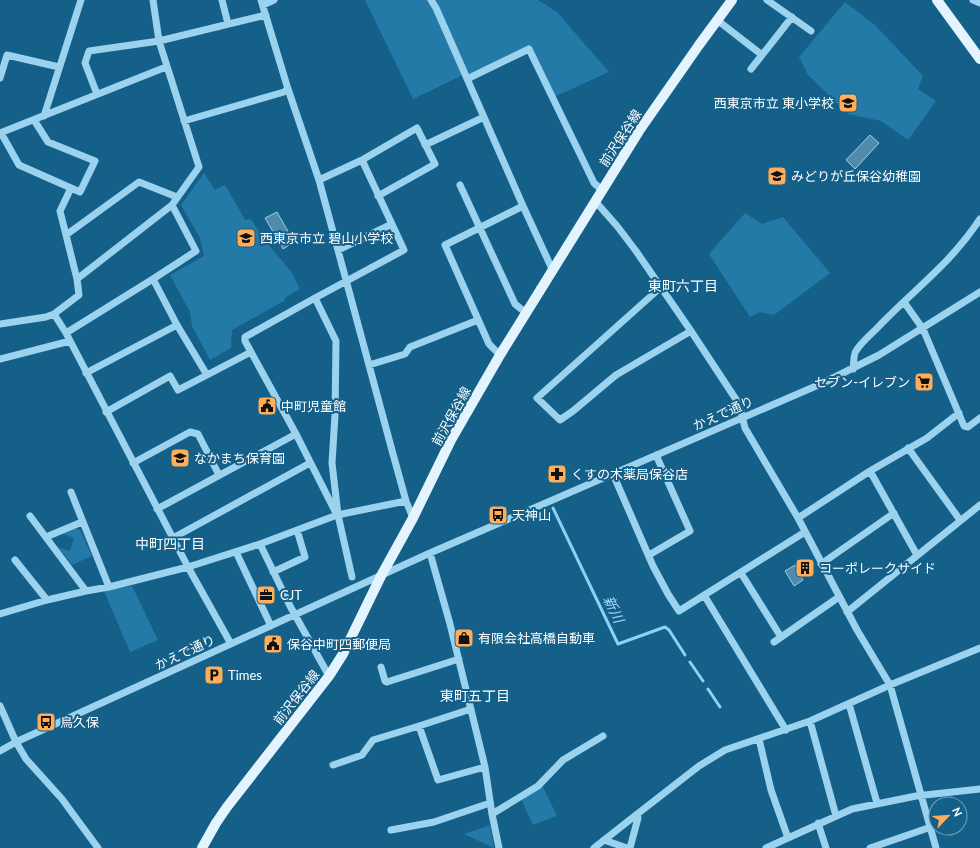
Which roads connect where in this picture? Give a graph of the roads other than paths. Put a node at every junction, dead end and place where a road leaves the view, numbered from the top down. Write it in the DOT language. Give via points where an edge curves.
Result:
graph roads {
  1 [pos="80,0"];
  2 [pos="153,0"];
  3 [pos="222,0"];
  4 [pos="274,0"];
  5 [pos="431,0"];
  6 [pos="731,0"];
  7 [pos="767,0"];
  8 [pos="937,0"];
  9 [pos="973,0"];
  10 [pos="262,2"];
  11 [pos="980,4"];
  12 [pos="266,15"];
  13 [pos="792,17"];
  14 [pos="717,20"];
  15 [pos="228,24"];
  16 [pos="811,31"];
  17 [pos="159,41"];
  18 [pos="762,55"];
  19 [pos="980,59"];
  20 [pos="59,67"];
  21 [pos="166,67"];
  22 [pos="751,69"];
  23 [pos="0,78"];
  24 [pos="467,79"];
  25 [pos="288,89"];
  26 [pos="97,94"];
  27 [pos="44,116"];
  28 [pos="484,117"];
  29 [pos="34,120"];
  30 [pos="184,121"];
  31 [pos="0,133"];
  32 [pos="426,145"];
  33 [pos="362,160"];
  34 [pos="319,180"];
  35 [pos="460,185"];
  36 [pos="71,188"];
  37 [pos="602,190"];
  38 [pos="378,196"];
  39 [pos="177,197"];
  40 [pos="595,201"];
  41 [pos="172,205"];
  42 [pos="522,206"];
  43 [pos="980,219"];
  44 [pos="392,224"];
  45 [pos="480,227"];
  46 [pos="66,235"];
  47 [pos="338,250"];
  48 [pos="553,271"];
  49 [pos="77,279"];
  50 [pos="153,279"];
  51 [pos="346,282"];
  52 [pos="661,287"];
  53 [pos="980,292"];
  54 [pos="315,298"];
  55 [pos="904,302"];
  56 [pos="526,313"];
  57 [pos="54,314"];
  58 [pos="478,320"];
  59 [pos="0,324"];
  60 [pos="177,325"];
  61 [pos="922,329"];
  62 [pos="691,331"];
  63 [pos="66,333"];
  64 [pos="70,341"];
  65 [pos="251,352"];
  66 [pos="500,355"];
  67 [pos="0,359"];
  68 [pos="369,365"];
  69 [pos="853,369"];
  70 [pos="86,374"];
  71 [pos="207,375"];
  72 [pos="106,412"];
  73 [pos="959,413"];
  74 [pos="742,418"];
  75 [pos="980,418"];
  76 [pos="296,434"];
  77 [pos="908,448"];
  78 [pos="656,455"];
  79 [pos="133,463"];
  80 [pos="310,463"];
  81 [pos="870,471"];
  82 [pos="613,474"];
  83 [pos="219,475"];
  84 [pos="71,492"];
  85 [pos="406,501"];
  86 [pos="980,505"];
  87 [pos="157,508"];
  88 [pos="894,513"];
  89 [pos="338,515"];
  90 [pos="30,516"];
  91 [pos="413,518"];
  92 [pos="798,518"];
  93 [pos="960,520"];
  94 [pos="82,522"];
  95 [pos="297,530"];
  96 [pos="805,532"];
  97 [pos="46,537"];
  98 [pos="173,538"];
  99 [pos="260,544"];
  100 [pos="236,552"];
  101 [pos="430,553"];
  102 [pos="648,555"];
  103 [pos="917,556"];
  104 [pos="15,560"];
  105 [pos="821,564"];
  106 [pos="188,567"];
  107 [pos="273,572"];
  108 [pos="741,573"];
  109 [pos="381,576"];
  110 [pos="352,577"];
  111 [pos="108,588"];
  112 [pos="86,591"];
  113 [pos="704,595"];
  114 [pos="839,596"];
  115 [pos="47,600"];
  116 [pos="0,607"];
  117 [pos="847,612"];
  118 [pos="2,614"];
  119 [pos="295,615"];
  120 [pos="271,626"];
  121 [pos="781,637"];
  122 [pos="774,642"];
  123 [pos="231,644"];
  124 [pos="980,648"];
  125 [pos="459,659"];
  126 [pos="381,667"];
  127 [pos="329,676"];
  128 [pos="890,685"];
  129 [pos="849,704"];
  130 [pos="0,706"];
  131 [pos="471,709"];
  132 [pos="810,721"];
  133 [pos="419,726"];
  134 [pos="786,730"];
  135 [pos="603,736"];
  136 [pos="759,739"];
  137 [pos="16,742"];
  138 [pos="0,751"];
  139 [pos="333,765"];
  140 [pos="485,767"];
  141 [pos="980,789"];
  142 [pos="922,795"];
  143 [pos="490,803"];
  144 [pos="877,803"];
  145 [pos="492,814"];
  146 [pos="636,815"];
  147 [pos="836,816"];
  148 [pos="928,816"];
  149 [pos="818,823"];
  150 [pos="928,828"];
  151 [pos="391,830"];
  152 [pos="933,836"];
  153 [pos="788,838"];
  154 [pos="604,840"];
  155 [pos="98,848"];
  156 [pos="202,848"];
  157 [pos="500,848"];
  158 [pos="594,848"];
  159 [pos="627,848"];
  160 [pos="630,848"];
  161 [pos="766,848"];
  162 [pos="826,848"];
  163 [pos="870,848"];
  164 [pos="936,848"];
  1 -- 20 [label="street"];
  2 -- 17 [label="street"];
  3 -- 15 [label="street"];
  4 -- 10 [label="street"];
  5 -- 24 [label="street"];
  6 -- 14 [label="main road, 前沢保谷線"];
  7 -- 13 [label="street"];
  8 -- 19 [label="main road"];
  9 -- 11 [label="street"];
  10 -- 12 [label="street"];
  12 -- 15 [label="street"];
  12 -- 25 [label="street"];
  13 -- 16 [label="street"];
  13 -- 18 [label="street"];
  14 -- 18 [label="street"];
  14 -- 37 [label="main road, 前沢保谷線" via="666,91"];
  15 -- 17 [label="street"];
  17 -- 21 [label="street"];
  17 -- 26 [label="street" via="89,51 85,63"];
  18 -- 22 [label="street"];
  20 -- 23 [label="street" via="7,55"];
  20 -- 27 [label="street"];
  21 -- 26 [label="street"];
  21 -- 30 [label="street"];
  24 -- 28 [label="street"];
  24 -- 37 [label="street" via="529,48 594,183"];
  25 -- 30 [label="street"];
  25 -- 34 [label="street"];
  26 -- 27 [label="street"];
  27 -- 29 [label="street"];
  28 -- 32 [label="street"];
  28 -- 42 [label="street"];
  29 -- 31 [label="street"];
  29 -- 36 [label="street" via="48,142 95,161 80,192"];
  30 -- 39 [label="street" via="199,167"];
  31 -- 36 [label="street" via="19,165"];
  32 -- 33 [label="street" via="417,128"];
  32 -- 38 [label="street" via="435,164"];
  33 -- 34 [label="street"];
  33 -- 38 [label="street"];
  34 -- 47 [label="street"];
  35 -- 45 [label="street"];
  36 -- 46 [label="street" via="60,211"];
  37 -- 40 [label="main road, 前沢保谷線"];
  38 -- 44 [label="street"];
  39 -- 41 [label="street"];
  39 -- 46 [label="street" via="139,182"];
  40 -- 48 [label="main road, 前沢保谷線"];
  40 -- 52 [label="street" via="617,226"];
  41 -- 49 [label="street"];
  41 -- 50 [label="street" via="196,251"];
  42 -- 45 [label="street"];
  42 -- 48 [label="street"];
  43 -- 55 [label="street" via="953,255"];
  44 -- 47 [label="street"];
  44 -- 51 [label="street" via="404,250"];
  45 -- 56 [label="street" via="515,304"];
  45 -- 58 [label="street" via="445,245"];
  46 -- 49 [label="street"];
  47 -- 51 [label="street"];
  48 -- 56 [label="main road, 前沢保谷線"];
  49 -- 57 [label="street" via="79,295"];
  50 -- 60 [label="street"];
  50 -- 63 [label="street"];
  51 -- 54 [label="street"];
  51 -- 68 [label="street"];
  52 -- 62 [label="street"];
  52 -- 62 [label="street" via="537,398 560,420 616,375"];
  53 -- 61 [label="street, かえで通り"];
  54 -- 65 [label="street" via="245,337"];
  54 -- 89 [label="street" via="336,341 332,463"];
  55 -- 61 [label="street"];
  55 -- 69 [label="street" via="855,352"];
  56 -- 66 [label="main road, 前沢保谷線"];
  57 -- 59 [label="street"];
  57 -- 63 [label="street"];
  58 -- 66 [label="street" via="489,344"];
  58 -- 68 [label="street" via="410,347 405,354"];
  60 -- 70 [label="street"];
  60 -- 71 [label="street"];
  61 -- 69 [label="street, かえで通り"];
  61 -- 73 [label="street"];
  62 -- 74 [label="street" via="739,404"];
  63 -- 64 [label="street"];
  64 -- 67 [label="street"];
  64 -- 70 [label="street"];
  65 -- 71 [label="street"];
  65 -- 76 [label="street"];
  66 -- 91 [label="main road, 前沢保谷線" via="451,440"];
  68 -- 85 [label="street"];
  69 -- 74 [label="street, かえで通り"];
  70 -- 72 [label="street"];
  71 -- 72 [label="street" via="178,390 170,376"];
  72 -- 79 [label="street"];
  73 -- 75 [label="street" via="966,427"];
  73 -- 77 [label="street" via="927,438"];
  74 -- 78 [label="street, かえで通り"];
  74 -- 92 [label="street" via="745,428"];
  76 -- 80 [label="street"];
  76 -- 83 [label="street"];
  77 -- 81 [label="street"];
  77 -- 93 [label="street"];
  78 -- 82 [label="street, かえで通り"];
  78 -- 102 [label="street" via="690,531"];
  79 -- 83 [label="street" via="190,432 198,434"];
  79 -- 87 [label="street"];
  80 -- 89 [label="street"];
  80 -- 98 [label="street"];
  81 -- 88 [label="street"];
  81 -- 92 [label="street"];
  82 -- 101 [label="street, かえで通り"];
  82 -- 102 [label="street"];
  83 -- 87 [label="street"];
  84 -- 94 [label="street"];
  85 -- 89 [label="street"];
  85 -- 91 [label="street"];
  86 -- 93 [label="street"];
  87 -- 98 [label="street"];
  88 -- 103 [label="street"];
  88 -- 105 [label="street"];
  89 -- 95 [label="street"];
  89 -- 110 [label="street"];
  90 -- 97 [label="street"];
  91 -- 109 [label="main road, 前沢保谷線"];
  92 -- 96 [label="street"];
  93 -- 103 [label="street"];
  94 -- 97 [label="street"];
  94 -- 111 [label="street"];
  95 -- 99 [label="street"];
  95 -- 107 [label="street" via="305,557"];
  96 -- 105 [label="street"];
  96 -- 108 [label="street"];
  97 -- 112 [label="street"];
  98 -- 106 [label="street"];
  99 -- 100 [label="street"];
  99 -- 107 [label="street"];
  100 -- 106 [label="street"];
  100 -- 120 [label="street"];
  101 -- 109 [label="street, かえで通り"];
  101 -- 125 [label="street"];
  102 -- 113 [label="street" via="679,611"];
  103 -- 117 [label="street"];
  104 -- 115 [label="street"];
  105 -- 114 [label="street"];
  106 -- 111 [label="street"];
  106 -- 123 [label="street"];
  107 -- 119 [label="street"];
  108 -- 113 [label="street"];
  108 -- 121 [label="street"];
  109 -- 119 [label="street, かえで通り"];
  109 -- 127 [label="main road, 前沢保谷線" via="343,654"];
  111 -- 112 [label="street"];
  112 -- 115 [label="street"];
  113 -- 134 [label="street"];
  114 -- 117 [label="street"];
  114 -- 121 [label="street"];
  115 -- 118 [label="street"];
  116 -- 118 [label="street"];
  117 -- 128 [label="street"];
  119 -- 120 [label="street, かえで通り"];
  119 -- 127 [label="street"];
  120 -- 123 [label="street, かえで通り"];
  121 -- 122 [label="street"];
  123 -- 137 [label="street, かえで通り"];
  124 -- 128 [label="street"];
  125 -- 126 [label="street" via="387,682"];
  125 -- 131 [label="street"];
  127 -- 156 [label="main road, 前沢保谷線" via="227,807"];
  128 -- 129 [label="street"];
  128 -- 142 [label="street"];
  129 -- 132 [label="street"];
  129 -- 144 [label="street"];
  130 -- 137 [label="street"];
  131 -- 133 [label="street"];
  131 -- 140 [label="street"];
  132 -- 134 [label="street"];
  132 -- 147 [label="street"];
  133 -- 139 [label="street" via="373,740 362,755"];
  133 -- 140 [label="street" via="438,780"];
  134 -- 136 [label="street"];
  135 -- 145 [label="street" via="563,760 538,786"];
  136 -- 146 [label="street" via="725,750 699,766"];
  136 -- 153 [label="street" via="771,790"];
  137 -- 138 [label="street, かえで通り"];
  137 -- 155 [label="street" via="26,759 62,799"];
  140 -- 143 [label="street"];
  141 -- 142 [label="street"];
  142 -- 144 [label="street"];
  142 -- 148 [label="street"];
  143 -- 145 [label="street"];
  143 -- 151 [label="street" via="434,822"];
  144 -- 147 [label="street"];
  145 -- 157 [label="street"];
  146 -- 154 [label="street"];
  146 -- 160 [label="street" via="638,818"];
  147 -- 149 [label="street"];
  149 -- 153 [label="street"];
  149 -- 162 [label="street"];
  150 -- 163 [label="street"];
  152 -- 164 [label="street"];
  153 -- 161 [label="street"];
  154 -- 158 [label="street"];
  154 -- 159 [label="street"];
}
